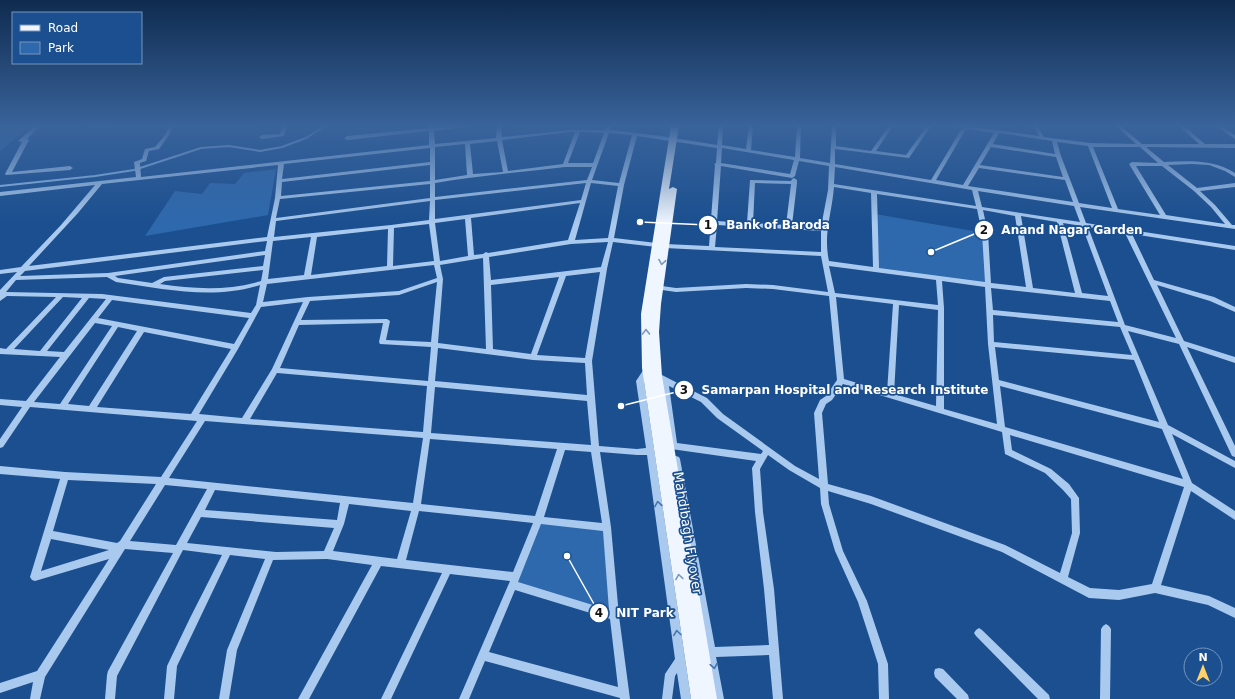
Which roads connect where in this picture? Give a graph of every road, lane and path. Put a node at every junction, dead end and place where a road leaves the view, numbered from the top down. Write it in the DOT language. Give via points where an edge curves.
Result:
graph roads {
  1 [pos="16,159"];
  2 [pos="144,159"];
  3 [pos="329,159"];
  4 [pos="433,159"];
  5 [pos="468,159"];
  6 [pos="503,159"];
  7 [pos="567,159"];
  8 [pos="596,159"];
  9 [pos="630,159"];
  10 [pos="673,159"];
  11 [pos="718,159"];
  12 [pos="797,159"];
  13 [pos="832,159"];
  14 [pos="946,159"];
  15 [pos="981,159"];
  16 [pos="1059,159"];
  17 [pos="1095,159"];
  18 [pos="1156,159"];
  19 [pos="433,163"];
  20 [pos="281,164"];
  21 [pos="718,164"];
  22 [pos="1163,164"];
  23 [pos="565,165"];
  24 [pos="594,165"];
  25 [pos="832,165"];
  26 [pos="977,166"];
  27 [pos="70,168"];
  28 [pos="1225,168"];
  29 [pos="751,169"];
  30 [pos="1235,170"];
  31 [pos="506,173"];
  32 [pos="1235,175"];
  33 [pos="470,176"];
  34 [pos="792,176"];
  35 [pos="139,179"];
  36 [pos="1066,179"];
  37 [pos="280,181"];
  38 [pos="588,181"];
  39 [pos="752,181"];
  40 [pos="433,182"];
  41 [pos="932,182"];
  42 [pos="100,183"];
  43 [pos="794,184"];
  44 [pos="621,185"];
  45 [pos="831,185"];
  46 [pos="1235,185"];
  47 [pos="965,187"];
  48 [pos="975,189"];
  49 [pos="1196,190"];
  50 [pos="874,192"];
  51 [pos="0,194"];
  52 [pos="278,198"];
  53 [pos="431,199"];
  54 [pos="584,201"];
  55 [pos="1075,204"];
  56 [pos="979,209"];
  57 [pos="1116,210"];
  58 [pos="1018,215"];
  59 [pos="468,216"];
  60 [pos="1164,217"];
  61 [pos="273,220"];
  62 [pos="432,221"];
  63 [pos="1060,222"];
  64 [pos="714,223"];
  65 [pos="750,224"];
  66 [pos="1084,225"];
  67 [pos="789,226"];
  68 [pos="391,227"];
  69 [pos="1232,227"];
  70 [pos="824,229"];
  71 [pos="1128,232"];
  72 [pos="314,235"];
  73 [pos="270,239"];
  74 [pos="611,240"];
  75 [pos="571,242"];
  76 [pos="661,245"];
  77 [pos="712,248"];
  78 [pos="1235,248"];
  79 [pos="268,253"];
  80 [pos="486,254"];
  81 [pos="824,254"];
  82 [pos="471,257"];
  83 [pos="437,263"];
  84 [pos="826,263"];
  85 [pos="266,268"];
  86 [pos="390,268"];
  87 [pos="604,268"];
  88 [pos="23,270"];
  89 [pos="876,270"];
  90 [pos="0,272"];
  91 [pos="563,274"];
  92 [pos="108,275"];
  93 [pos="307,277"];
  94 [pos="14,278"];
  95 [pos="440,279"];
  96 [pos="940,279"];
  97 [pos="264,282"];
  98 [pos="1153,282"];
  99 [pos="488,283"];
  100 [pos="153,285"];
  101 [pos="988,285"];
  102 [pos="655,287"];
  103 [pos="1030,290"];
  104 [pos="832,294"];
  105 [pos="1,295"];
  106 [pos="62,295"];
  107 [pos="87,296"];
  108 [pos="1079,296"];
  109 [pos="111,297"];
  110 [pos="308,299"];
  111 [pos="1112,299"];
  112 [pos="896,303"];
  113 [pos="259,305"];
  114 [pos="941,308"];
  115 [pos="1235,310"];
  116 [pos="990,312"];
  117 [pos="253,316"];
  118 [pos="94,320"];
  119 [pos="297,323"];
  120 [pos="117,324"];
  121 [pos="1123,326"];
  122 [pos="142,329"];
  123 [pos="1181,342"];
  124 [pos="436,344"];
  125 [pos="991,344"];
  126 [pos="236,347"];
  127 [pos="4,351"];
  128 [pos="490,351"];
  129 [pos="41,354"];
  130 [pos="66,355"];
  131 [pos="533,357"];
  132 [pos="1137,358"];
  133 [pos="1235,360"];
  134 [pos="588,361"];
  135 [pos="275,370"];
  136 [pos="647,371"];
  137 [pos="657,382"];
  138 [pos="841,382"];
  139 [pos="995,382"];
  140 [pos="432,385"];
  141 [pos="890,396"];
  142 [pos="591,398"];
  143 [pos="0,402"];
  144 [pos="28,404"];
  145 [pos="62,407"];
  146 [pos="90,410"];
  147 [pos="940,410"];
  148 [pos="193,417"];
  149 [pos="203,418"];
  150 [pos="244,422"];
  151 [pos="1166,427"];
  152 [pos="1003,430"];
  153 [pos="427,436"];
  154 [pos="0,445"];
  155 [pos="562,446"];
  156 [pos="674,446"];
  157 [pos="595,449"];
  158 [pos="650,451"];
  159 [pos="765,454"];
  160 [pos="1235,454"];
  161 [pos="1235,465"];
  162 [pos="0,470"];
  163 [pos="65,476"];
  164 [pos="162,481"];
  165 [pos="213,486"];
  166 [pos="824,486"];
  167 [pos="1189,486"];
  168 [pos="345,501"];
  169 [pos="416,508"];
  170 [pos="198,513"];
  171 [pos="1235,516"];
  172 [pos="538,521"];
  173 [pos="340,524"];
  174 [pos="607,527"];
  175 [pos="48,534"];
  176 [pos="119,548"];
  177 [pos="180,548"];
  178 [pos="228,551"];
  179 [pos="271,555"];
  180 [pos="327,555"];
  181 [pos="378,561"];
  182 [pos="400,564"];
  183 [pos="448,569"];
  184 [pos="1063,580"];
  185 [pos="514,581"];
  186 [pos="1155,588"];
  187 [pos="1235,613"];
  188 [pos="614,616"];
  189 [pos="1106,629"];
  190 [pos="979,633"];
  191 [pos="774,650"];
  192 [pos="712,652"];
  193 [pos="483,655"];
  194 [pos="681,660"];
  195 [pos="939,673"];
  196 [pos="40,674"];
  197 [pos="0,688"];
  198 [pos="625,697"];
  199 [pos="35,699"];
  200 [pos="110,699"];
  201 [pos="170,699"];
  202 [pos="224,699"];
  203 [pos="303,699"];
  204 [pos="386,699"];
  205 [pos="464,699"];
  206 [pos="667,699"];
  207 [pos="686,699"];
  208 [pos="698,699"];
  209 [pos="710,699"];
  210 [pos="720,699"];
  211 [pos="778,699"];
  212 [pos="884,699"];
  213 [pos="964,699"];
  214 [pos="1045,699"];
  215 [pos="1105,699"];
  1 -- 27 [label="street" via="8,174"];
  2 -- 35 [label="street" via="137,162"];
  3 -- 20 [label="street"];
  4 -- 19 [label="street"];
  5 -- 33 [label="street"];
  6 -- 31 [label="street"];
  7 -- 23 [label="street"];
  8 -- 24 [label="street"];
  9 -- 44 [label="street"];
  10 -- 76 [label="main road"];
  11 -- 21 [label="street"];
  12 -- 25 [label="street"];
  12 -- 34 [label="street"];
  13 -- 25 [label="street"];
  14 -- 41 [label="street"];
  15 -- 26 [label="street"];
  16 -- 36 [label="street"];
  17 -- 57 [label="street"];
  18 -- 22 [label="street"];
  19 -- 37 [label="street"];
  19 -- 40 [label="street"];
  20 -- 35 [label="street"];
  20 -- 37 [label="street"];
  21 -- 29 [label="street"];
  21 -- 64 [label="street"];
  22 -- 28 [label="street" via="1208,163"];
  22 -- 49 [label="street"];
  22 -- 60 [label="street" via="1132,164"];
  23 -- 24 [label="street"];
  23 -- 31 [label="street"];
  24 -- 38 [label="street"];
  25 -- 41 [label="street"];
  25 -- 45 [label="street"];
  26 -- 36 [label="street"];
  26 -- 47 [label="street"];
  28 -- 30 [label="street"];
  28 -- 32 [label="street"];
  29 -- 34 [label="street"];
  29 -- 39 [label="street"];
  31 -- 33 [label="street"];
  33 -- 40 [label="street"];
  34 -- 43 [label="street"];
  35 -- 42 [label="street"];
  36 -- 55 [label="street"];
  37 -- 52 [label="street"];
  38 -- 44 [label="street"];
  38 -- 53 [label="street"];
  38 -- 54 [label="street"];
  39 -- 43 [label="street"];
  39 -- 65 [label="street"];
  40 -- 52 [label="street"];
  40 -- 53 [label="street"];
  41 -- 47 [label="street"];
  42 -- 51 [label="street"];
  42 -- 88 [label="street"];
  43 -- 67 [label="street"];
  44 -- 74 [label="street"];
  45 -- 50 [label="street"];
  45 -- 70 [label="street"];
  46 -- 49 [label="street"];
  47 -- 48 [label="street"];
  48 -- 55 [label="street"];
  48 -- 56 [label="street"];
  49 -- 69 [label="street"];
  50 -- 56 [label="street"];
  50 -- 89 [label="street"];
  52 -- 61 [label="street"];
  53 -- 61 [label="street"];
  53 -- 62 [label="street"];
  54 -- 59 [label="street"];
  54 -- 75 [label="street"];
  55 -- 57 [label="street"];
  55 -- 66 [label="street"];
  56 -- 58 [label="street"];
  56 -- 101 [label="street" via="985,233"];
  57 -- 60 [label="street"];
  58 -- 63 [label="street"];
  58 -- 103 [label="street"];
  59 -- 62 [label="street"];
  59 -- 82 [label="street"];
  60 -- 69 [label="street"];
  61 -- 73 [label="street"];
  62 -- 68 [label="street"];
  62 -- 83 [label="street"];
  63 -- 66 [label="street"];
  63 -- 108 [label="street"];
  64 -- 65 [label="street"];
  64 -- 77 [label="street"];
  65 -- 67 [label="street"];
  66 -- 71 [label="street"];
  66 -- 111 [label="street"];
  67 -- 70 [label="street"];
  68 -- 72 [label="street"];
  68 -- 86 [label="street"];
  70 -- 81 [label="street"];
  71 -- 78 [label="street"];
  71 -- 98 [label="street"];
  72 -- 73 [label="street"];
  72 -- 93 [label="street"];
  73 -- 79 [label="street"];
  73 -- 88 [label="street"];
  74 -- 75 [label="street"];
  74 -- 76 [label="street"];
  74 -- 87 [label="street"];
  75 -- 80 [label="street"];
  76 -- 77 [label="street"];
  76 -- 102 [label="main road"];
  77 -- 81 [label="street"];
  79 -- 85 [label="street"];
  79 -- 92 [label="street"];
  80 -- 82 [label="street"];
  80 -- 99 [label="street"];
  81 -- 84 [label="street"];
  82 -- 83 [label="street"];
  83 -- 86 [label="street"];
  83 -- 95 [label="street"];
  84 -- 89 [label="street"];
  84 -- 104 [label="street"];
  85 -- 97 [label="street"];
  85 -- 100 [label="street" via="164,279"];
  86 -- 93 [label="street"];
  87 -- 91 [label="street"];
  87 -- 134 [label="street"];
  88 -- 90 [label="street"];
  88 -- 94 [label="street"];
  89 -- 96 [label="street"];
  91 -- 99 [label="street"];
  91 -- 131 [label="street"];
  92 -- 94 [label="street"];
  92 -- 100 [label="street" via="116,280"];
  93 -- 97 [label="street"];
  94 -- 105 [label="street"];
  95 -- 110 [label="street" via="399,293"];
  95 -- 124 [label="street"];
  96 -- 101 [label="street"];
  96 -- 114 [label="street"];
  97 -- 100 [label="street" via="248,288 203,291"];
  97 -- 113 [label="street"];
  98 -- 115 [label="street" via="1212,299"];
  98 -- 123 [label="street"];
  99 -- 128 [label="street"];
  101 -- 103 [label="street"];
  101 -- 116 [label="street"];
  102 -- 104 [label="street" via="676,290 773,286"];
  136 -- 102 [label="main road, Mahdibagh Flyover, one-way" via="646,314"];
  102 -- 137 [label="main road"];
  103 -- 108 [label="street"];
  104 -- 112 [label="street"];
  104 -- 138 [label="street"];
  105 -- 106 [label="street"];
  106 -- 107 [label="street"];
  106 -- 127 [label="street"];
  107 -- 109 [label="street"];
  107 -- 129 [label="street"];
  108 -- 111 [label="street"];
  109 -- 117 [label="street"];
  109 -- 118 [label="street"];
  110 -- 113 [label="street"];
  110 -- 119 [label="street"];
  111 -- 121 [label="street"];
  112 -- 114 [label="street"];
  112 -- 141 [label="street"];
  113 -- 117 [label="street"];
  114 -- 147 [label="street"];
  116 -- 121 [label="street"];
  116 -- 125 [label="street"];
  117 -- 126 [label="street"];
  118 -- 120 [label="street"];
  118 -- 130 [label="street"];
  119 -- 124 [label="street" via="387,321 382,342"];
  119 -- 135 [label="street"];
  120 -- 122 [label="street"];
  120 -- 145 [label="street"];
  121 -- 123 [label="street"];
  121 -- 132 [label="street"];
  122 -- 126 [label="street"];
  122 -- 146 [label="street"];
  123 -- 133 [label="street"];
  123 -- 160 [label="street"];
  124 -- 128 [label="street"];
  124 -- 140 [label="street"];
  125 -- 132 [label="street"];
  125 -- 139 [label="street"];
  126 -- 148 [label="street"];
  127 -- 129 [label="street"];
  128 -- 131 [label="street"];
  129 -- 130 [label="street"];
  130 -- 144 [label="street"];
  131 -- 134 [label="street"];
  132 -- 151 [label="street"];
  134 -- 142 [label="street"];
  135 -- 140 [label="street"];
  135 -- 150 [label="street"];
  136 -- 137 [label="main road, Mahdibagh Flyover"];
  136 -- 158 [label="street" via="640,380"];
  137 -- 156 [label="street"];
  137 -- 159 [label="street" via="704,400"];
  208 -- 137 [label="main road, Mahdibagh Flyover, one-way"];
  137 -- 209 [label="main road, Mahdibagh Flyover"];
  138 -- 141 [label="street"];
  138 -- 166 [label="street" via="823,402 818,413"];
  139 -- 151 [label="street"];
  139 -- 152 [label="street"];
  140 -- 142 [label="street"];
  140 -- 153 [label="street"];
  141 -- 147 [label="street"];
  142 -- 157 [label="street"];
  143 -- 144 [label="street"];
  144 -- 145 [label="street"];
  144 -- 154 [label="street"];
  145 -- 146 [label="street"];
  146 -- 148 [label="street"];
  147 -- 152 [label="street"];
  148 -- 149 [label="street"];
  149 -- 150 [label="street"];
  149 -- 164 [label="street"];
  150 -- 153 [label="street"];
  151 -- 161 [label="street"];
  151 -- 167 [label="street"];
  152 -- 167 [label="street"];
  152 -- 184 [label="street" via="1008,452 1048,471 1075,498 1076,533"];
  153 -- 155 [label="street"];
  153 -- 169 [label="street"];
  155 -- 157 [label="street"];
  155 -- 172 [label="street"];
  156 -- 159 [label="street"];
  156 -- 192 [label="street"];
  157 -- 158 [label="street"];
  157 -- 174 [label="street"];
  194 -- 158 [label="street, one-way"];
  159 -- 166 [label="street"];
  159 -- 191 [label="street" via="756,468 758,512 769,588"];
  162 -- 163 [label="street"];
  163 -- 164 [label="street"];
  163 -- 175 [label="street"];
  164 -- 165 [label="street"];
  164 -- 176 [label="street"];
  165 -- 168 [label="street"];
  165 -- 170 [label="street"];
  166 -- 184 [label="street" via="878,502 1005,549"];
  166 -- 212 [label="street" via="825,504 839,550 862,601 882,664"];
  167 -- 171 [label="street"];
  167 -- 186 [label="street"];
  168 -- 169 [label="street"];
  168 -- 173 [label="street"];
  169 -- 172 [label="street"];
  169 -- 182 [label="street"];
  170 -- 173 [label="street"];
  170 -- 177 [label="street"];
  172 -- 174 [label="street"];
  172 -- 185 [label="street"];
  173 -- 180 [label="street"];
  174 -- 188 [label="street"];
  175 -- 176 [label="street"];
  175 -- 176 [label="street" via="35,578"];
  176 -- 177 [label="street"];
  176 -- 196 [label="street"];
  177 -- 178 [label="street"];
  177 -- 200 [label="street" via="112,674"];
  178 -- 179 [label="street"];
  178 -- 201 [label="street" via="172,666"];
  179 -- 180 [label="street"];
  179 -- 202 [label="street" via="232,650"];
  180 -- 181 [label="street"];
  181 -- 182 [label="street"];
  181 -- 203 [label="street"];
  182 -- 183 [label="street"];
  183 -- 185 [label="street"];
  183 -- 204 [label="street"];
  184 -- 186 [label="street" via="1089,593 1119,594"];
  185 -- 188 [label="street"];
  185 -- 193 [label="street"];
  186 -- 187 [label="street" via="1209,601"];
  188 -- 198 [label="street"];
  189 -- 215 [label="street"];
  190 -- 214 [label="street"];
  191 -- 192 [label="street"];
  191 -- 211 [label="street"];
  192 -- 210 [label="street, one-way"];
  193 -- 198 [label="street"];
  193 -- 205 [label="street"];
  194 -- 206 [label="street" via="670,674"];
  194 -- 207 [label="street"];
  195 -- 213 [label="street"];
  196 -- 197 [label="street"];
  196 -- 199 [label="street"];
}
